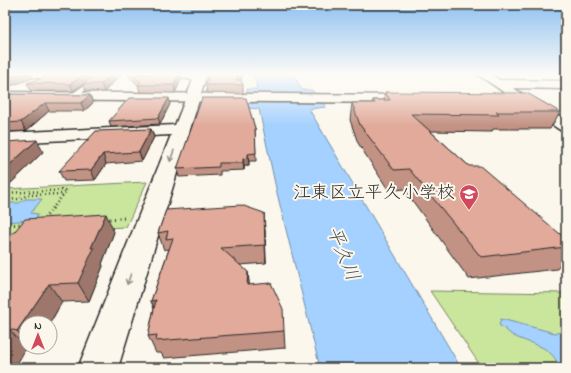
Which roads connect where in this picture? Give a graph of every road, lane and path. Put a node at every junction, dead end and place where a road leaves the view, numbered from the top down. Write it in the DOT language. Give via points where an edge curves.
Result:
graph roads {
  1 [pos="15,91"];
  2 [pos="80,91"];
  3 [pos="195,91"];
  4 [pos="510,91"];
  5 [pos="5,95"];
  6 [pos="71,97"];
  7 [pos="192,98"];
  8 [pos="426,99"];
  9 [pos="498,99"];
  10 [pos="522,99"];
  11 [pos="566,127"];
  12 [pos="181,130"];
  13 [pos="5,138"];
  14 [pos="5,193"];
  15 [pos="64,194"];
  16 [pos="5,200"];
  17 [pos="152,216"];
  18 [pos="104,219"];
  19 [pos="49,222"];
  20 [pos="27,223"];
  21 [pos="5,225"];
  22 [pos="98,368"];
  1 -- 5 [label="street"];
  2 -- 6 [label="lane"];
  3 -- 7 [label="street"];
  4 -- 10 [label="street"];
  5 -- 6 [label="street"];
  6 -- 7 [label="street"];
  7 -- 8 [label="street"];
  7 -- 12 [label="street"];
  9 -- 10 [label="street"];
  10 -- 11 [label="street"];
  12 -- 13 [label="street"];
  12 -- 17 [label="street, one-way"];
  14 -- 15 [label="path" via="67,190"];
  15 -- 16 [label="path" via="28,195 19,200"];
  15 -- 19 [label="path" via="42,222"];
  17 -- 18 [label="path"];
  17 -- 22 [label="street, one-way"];
  20 -- 21 [label="path"];
}
